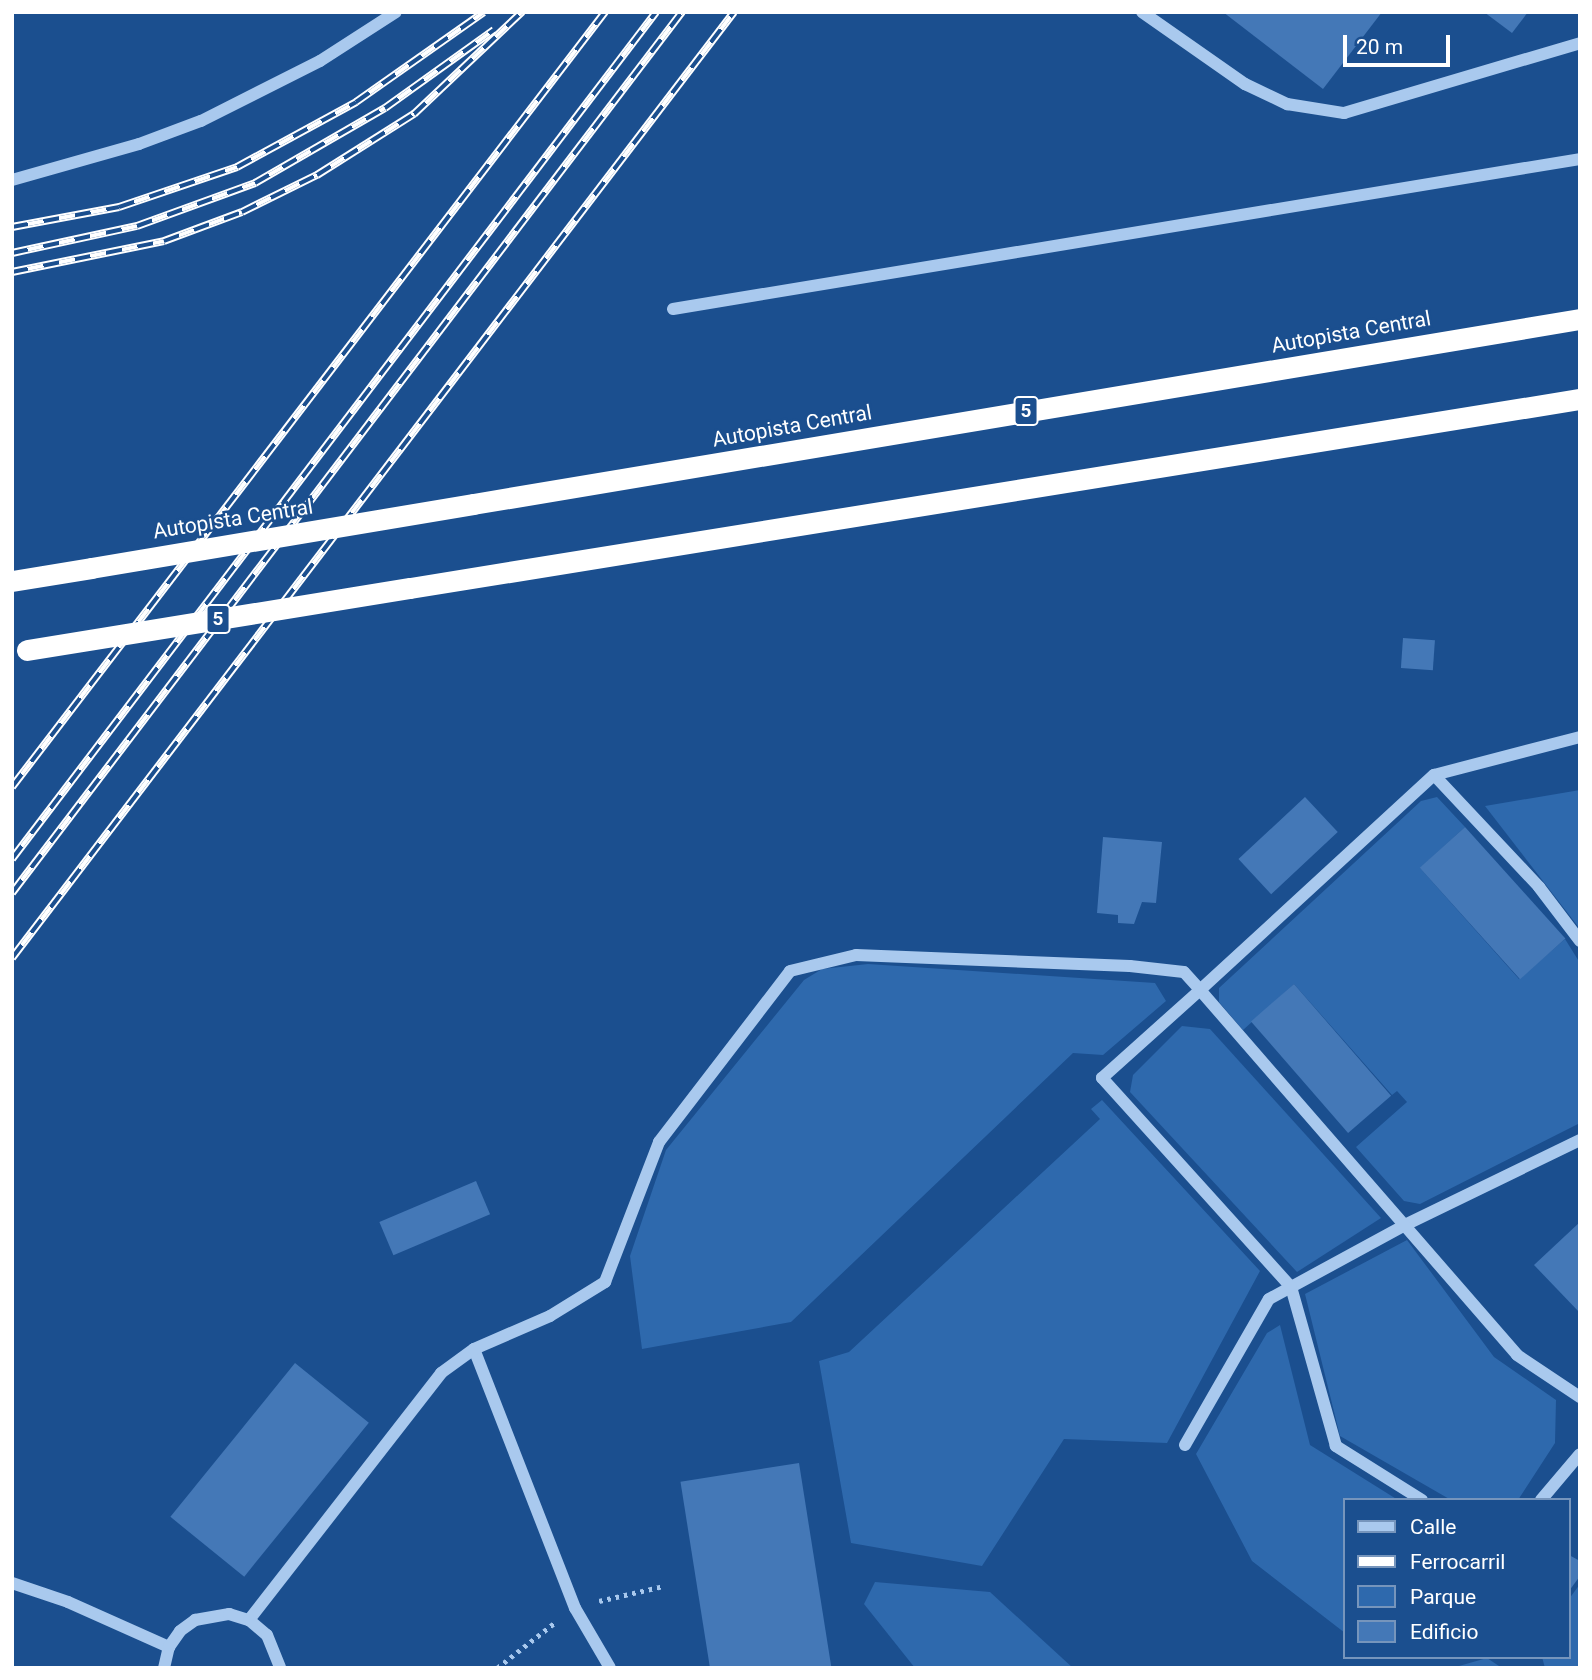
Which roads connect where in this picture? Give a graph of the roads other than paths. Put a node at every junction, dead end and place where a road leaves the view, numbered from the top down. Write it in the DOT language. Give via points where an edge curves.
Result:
graph roads {
  1 [pos="396,12"];
  2 [pos="1142,12"];
  3 [pos="1580,43"];
  4 [pos="1580,159"];
  5 [pos="12,180"];
  6 [pos="673,309"];
  7 [pos="1580,318"];
  8 [pos="1580,399"];
  9 [pos="12,581"];
  10 [pos="20,652"];
  11 [pos="1580,737"];
  12 [pos="1434,775"];
  13 [pos="1580,941"];
  14 [pos="1200,990"];
  15 [pos="1580,1140"];
  16 [pos="1407,1224"];
  17 [pos="1291,1287"];
  18 [pos="474,1349"];
  19 [pos="1580,1396"];
  20 [pos="1185,1445"];
  21 [pos="1580,1454"];
  22 [pos="1419,1498"];
  23 [pos="1543,1498"];
  24 [pos="12,1583"];
  25 [pos="249,1620"];
  26 [pos="169,1647"];
  27 [pos="164,1668"];
  28 [pos="280,1668"];
  29 [pos="610,1668"];
  1 -- 5 [label="lane" via="320,61 201,121"];
  2 -- 3 [label="lane" via="1245,84 1287,103 1344,113"];
  4 -- 6 [label="lane"];
  7 -- 9 [label="highway, Autopista Central / 5, bridge"];
  8 -- 10 [label="highway, 5, bridge"];
  11 -- 12 [label="lane"];
  12 -- 13 [label="lane" via="1539,887"];
  12 -- 14 [label="lane"];
  14 -- 16 [label="lane"];
  14 -- 17 [label="lane" via="1102,1079"];
  14 -- 18 [label="lane" via="1184,972 1130,966 856,955 790,971 659,1142 605,1282 550,1316"];
  15 -- 16 [label="lane"];
  16 -- 17 [label="lane"];
  16 -- 19 [label="lane" via="1517,1355"];
  17 -- 20 [label="lane" via="1269,1298"];
  17 -- 22 [label="lane" via="1336,1446"];
  18 -- 25 [label="lane" via="441,1373"];
  18 -- 29 [label="lane" via="575,1608"];
  21 -- 23 [label="lane"];
  24 -- 26 [label="lane" via="68,1602"];
  25 -- 26 [label="lane" via="229,1614 195,1620"];
  25 -- 28 [label="lane" via="267,1635"];
  26 -- 27 [label="lane"];
}
